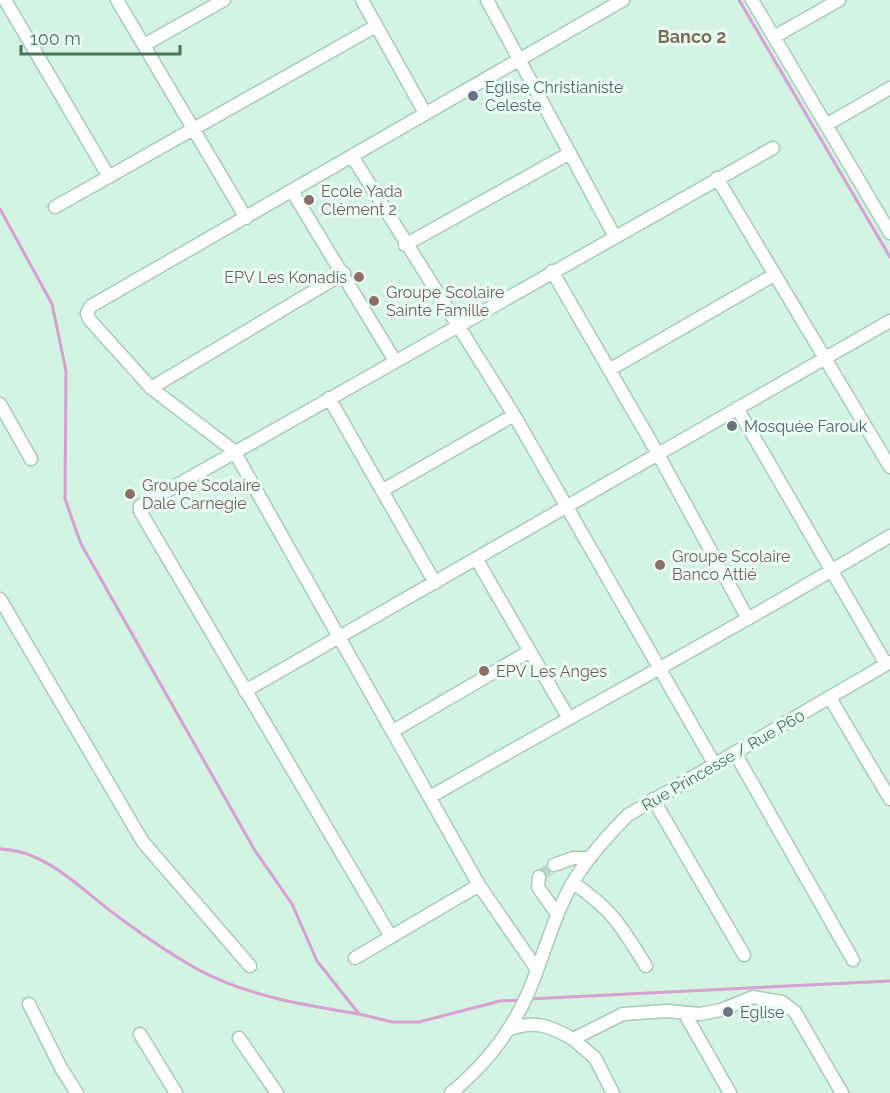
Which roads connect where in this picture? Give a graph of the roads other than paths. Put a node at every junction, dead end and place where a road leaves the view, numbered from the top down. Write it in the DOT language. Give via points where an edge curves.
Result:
graph roads {
  1 [pos="5,0"];
  2 [pos="117,0"];
  3 [pos="224,0"];
  4 [pos="362,0"];
  5 [pos="487,0"];
  6 [pos="623,0"];
  7 [pos="752,0"];
  8 [pos="839,0"];
  9 [pos="376,26"];
  10 [pos="774,37"];
  11 [pos="144,45"];
  12 [pos="520,61"];
  13 [pos="890,88"];
  14 [pos="425,113"];
  15 [pos="826,125"];
  16 [pos="195,130"];
  17 [pos="773,148"];
  18 [pos="570,153"];
  19 [pos="352,156"];
  20 [pos="109,177"];
  21 [pos="717,178"];
  22 [pos="292,191"];
  23 [pos="55,207"];
  24 [pos="246,218"];
  25 [pos="890,233"];
  26 [pos="614,235"];
  27 [pos="405,245"];
  28 [pos="552,271"];
  29 [pos="344,273"];
  30 [pos="774,275"];
  31 [pos="890,321"];
  32 [pos="457,326"];
  33 [pos="826,357"];
  34 [pos="395,361"];
  35 [pos="609,370"];
  36 [pos="151,388"];
  37 [pos="329,398"];
  38 [pos="0,405"];
  39 [pos="737,408"];
  40 [pos="514,415"];
  41 [pos="234,451"];
  42 [pos="658,454"];
  43 [pos="31,459"];
  44 [pos="890,468"];
  45 [pos="383,490"];
  46 [pos="568,507"];
  47 [pos="890,536"];
  48 [pos="477,560"];
  49 [pos="832,571"];
  50 [pos="435,583"];
  51 [pos="0,599"];
  52 [pos="748,619"];
  53 [pos="339,639"];
  54 [pos="530,651"];
  55 [pos="888,663"];
  56 [pos="661,667"];
  57 [pos="245,691"];
  58 [pos="830,698"];
  59 [pos="568,717"];
  60 [pos="393,730"];
  61 [pos="735,753"];
  62 [pos="715,765"];
  63 [pos="430,797"];
  64 [pos="653,799"];
  65 [pos="890,799"];
  66 [pos="590,858"];
  67 [pos="554,865"];
  68 [pos="539,877"];
  69 [pos="573,883"];
  70 [pos="479,885"];
  71 [pos="558,914"];
  72 [pos="391,937"];
  73 [pos="744,955"];
  74 [pos="355,958"];
  75 [pos="853,960"];
  76 [pos="250,966"];
  77 [pos="646,966"];
  78 [pos="536,968"];
  79 [pos="29,1004"];
  80 [pos="685,1014"];
  81 [pos="510,1029"];
  82 [pos="140,1034"];
  83 [pos="238,1038"];
  84 [pos="573,1039"];
  85 [pos="77,1093"];
  86 [pos="176,1093"];
  87 [pos="277,1093"];
  88 [pos="451,1093"];
  89 [pos="613,1093"];
  90 [pos="730,1093"];
  91 [pos="842,1093"];
  1 -- 20 [label="street"];
  2 -- 11 [label="street"];
  3 -- 11 [label="street"];
  4 -- 9 [label="street"];
  5 -- 12 [label="street"];
  6 -- 12 [label="street"];
  7 -- 10 [label="street"];
  8 -- 10 [label="street"];
  9 -- 14 [label="street"];
  9 -- 16 [label="street"];
  10 -- 15 [label="street"];
  11 -- 16 [label="street"];
  12 -- 14 [label="street"];
  12 -- 18 [label="street"];
  13 -- 15 [label="street"];
  14 -- 19 [label="street"];
  15 -- 25 [label="street"];
  16 -- 20 [label="street"];
  16 -- 24 [label="street"];
  17 -- 21 [label="street"];
  18 -- 26 [label="street"];
  18 -- 27 [label="street"];
  19 -- 22 [label="street"];
  19 -- 27 [label="street"];
  20 -- 23 [label="street"];
  21 -- 26 [label="street"];
  21 -- 30 [label="street"];
  22 -- 24 [label="street"];
  22 -- 29 [label="street"];
  24 -- 36 [label="street" via="91,306 87,313"];
  26 -- 28 [label="street"];
  27 -- 32 [label="street"];
  28 -- 32 [label="street"];
  28 -- 35 [label="street"];
  29 -- 34 [label="street"];
  29 -- 36 [label="street"];
  30 -- 33 [label="street"];
  30 -- 35 [label="street"];
  31 -- 33 [label="street"];
  32 -- 34 [label="street"];
  32 -- 40 [label="street"];
  33 -- 39 [label="street"];
  33 -- 44 [label="street"];
  34 -- 37 [label="street"];
  35 -- 42 [label="street"];
  36 -- 41 [label="street"];
  37 -- 41 [label="street"];
  37 -- 45 [label="street"];
  38 -- 43 [label="street"];
  39 -- 42 [label="street"];
  39 -- 49 [label="street"];
  40 -- 45 [label="street"];
  40 -- 46 [label="street"];
  41 -- 53 [label="street"];
  41 -- 57 [label="street" via="144,503 140,511"];
  42 -- 46 [label="street"];
  42 -- 52 [label="street"];
  45 -- 50 [label="street"];
  46 -- 48 [label="street"];
  46 -- 56 [label="street"];
  47 -- 49 [label="street"];
  48 -- 50 [label="street"];
  48 -- 54 [label="street"];
  49 -- 52 [label="street"];
  49 -- 55 [label="street"];
  50 -- 53 [label="street"];
  51 -- 76 [label="street" via="143,842"];
  52 -- 56 [label="street"];
  53 -- 57 [label="street"];
  53 -- 60 [label="street"];
  54 -- 59 [label="street"];
  54 -- 60 [label="street"];
  55 -- 58 [label="street, Rue Princesse / Rue P60"];
  56 -- 59 [label="street"];
  56 -- 62 [label="street"];
  57 -- 72 [label="street"];
  58 -- 61 [label="street, Rue Princesse / Rue P60"];
  58 -- 65 [label="street"];
  59 -- 63 [label="street"];
  60 -- 63 [label="street"];
  61 -- 62 [label="street, Rue Princesse / Rue P60"];
  61 -- 75 [label="street"];
  62 -- 64 [label="street, Rue Princesse / Rue P60"];
  63 -- 70 [label="street"];
  64 -- 66 [label="street, Rue Princesse / Rue P60" via="628,815"];
  64 -- 73 [label="street"];
  66 -- 67 [label="street" via="573,858"];
  66 -- 69 [label="street, Rue Princesse / Rue P60"];
  68 -- 71 [label="street" via="538,887"];
  69 -- 71 [label="street, Rue Princesse / Rue P60"];
  69 -- 77 [label="street" via="614,915"];
  70 -- 72 [label="street"];
  70 -- 78 [label="street"];
  71 -- 78 [label="street, Rue Princesse / Rue P60"];
  72 -- 74 [label="street"];
  78 -- 81 [label="street, Rue Princesse / Rue P60"];
  79 -- 85 [label="street"];
  80 -- 84 [label="street" via="623,1014"];
  80 -- 90 [label="street"];
  80 -- 91 [label="street" via="715,1011 753,997 782,1002 795,1012"];
  81 -- 84 [label="street" via="526,1023 543,1024"];
  81 -- 88 [label="street, Rue Princesse / Rue P60"];
  82 -- 86 [label="street"];
  83 -- 87 [label="street"];
  84 -- 89 [label="street" via="595,1058"];
}
